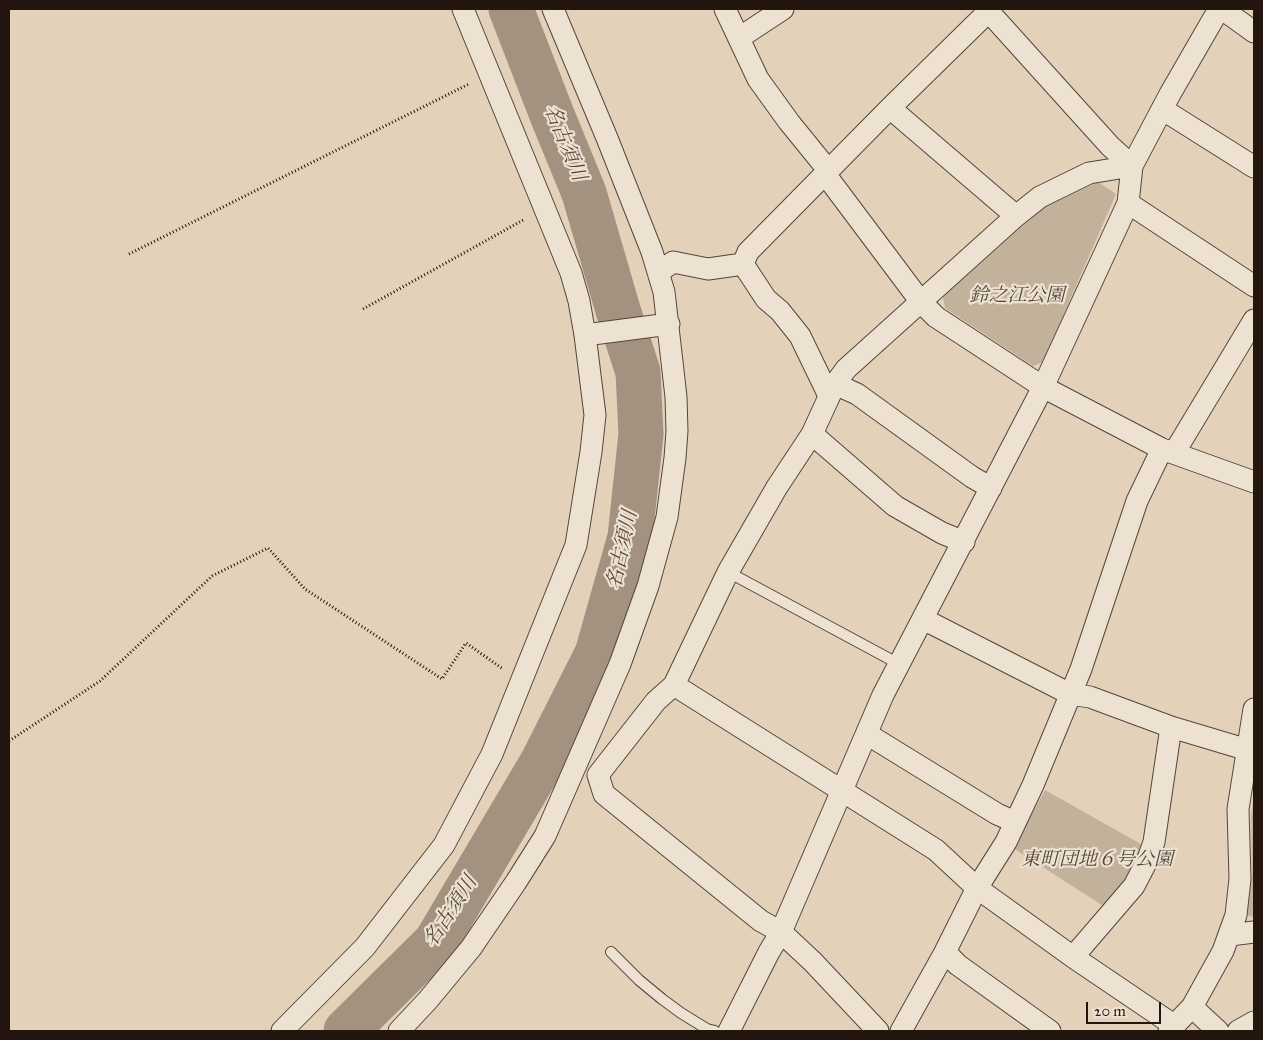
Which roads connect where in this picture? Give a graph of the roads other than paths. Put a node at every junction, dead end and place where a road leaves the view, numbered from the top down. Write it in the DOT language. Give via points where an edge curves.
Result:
graph roads {
  1 [pos="463,9"];
  2 [pos="553,9"];
  3 [pos="725,9"];
  4 [pos="783,9"];
  5 [pos="990,10"];
  6 [pos="1216,10"];
  7 [pos="1254,32"];
  8 [pos="740,38"];
  9 [pos="890,108"];
  10 [pos="1162,109"];
  11 [pos="1132,166"];
  12 [pos="1254,168"];
  13 [pos="826,172"];
  14 [pos="1128,203"];
  15 [pos="1016,216"];
  16 [pos="743,264"];
  17 [pos="660,272"];
  18 [pos="1254,286"];
  19 [pos="921,302"];
  20 [pos="1254,320"];
  21 [pos="669,324"];
  22 [pos="585,335"];
  23 [pos="1042,387"];
  24 [pos="832,390"];
  25 [pos="812,434"];
  26 [pos="1168,451"];
  27 [pos="1254,482"];
  28 [pos="991,488"];
  29 [pos="964,542"];
  30 [pos="728,572"];
  31 [pos="923,619"];
  32 [pos="899,664"];
  33 [pos="674,685"];
  34 [pos="1070,694"];
  35 [pos="1254,709"];
  36 [pos="1171,727"];
  37 [pos="632,730"];
  38 [pos="867,734"];
  39 [pos="1248,750"];
  40 [pos="578,762"];
  41 [pos="842,791"];
  42 [pos="1015,822"];
  43 [pos="977,888"];
  44 [pos="781,932"];
  45 [pos="1254,932"];
  46 [pos="1230,935"];
  47 [pos="611,952"];
  48 [pos="945,952"];
  49 [pos="1073,957"];
  50 [pos="1192,1007"];
  51 [pos="1254,1022"];
  52 [pos="1172,1029"];
  53 [pos="282,1031"];
  54 [pos="399,1031"];
  55 [pos="715,1031"];
  56 [pos="729,1031"];
  57 [pos="878,1031"];
  58 [pos="901,1031"];
  59 [pos="1050,1031"];
  60 [pos="1218,1031"];
  61 [pos="1238,1031"];
  1 -- 22 [label="street" via="571,273"];
  2 -- 17 [label="street"];
  3 -- 8 [label="street"];
  4 -- 8 [label="street"];
  5 -- 9 [label="street"];
  5 -- 11 [label="street" via="1110,146"];
  6 -- 7 [label="street"];
  6 -- 10 [label="street"];
  8 -- 13 [label="street" via="758,80"];
  9 -- 13 [label="street"];
  9 -- 15 [label="street"];
  10 -- 11 [label="street"];
  10 -- 12 [label="street"];
  11 -- 14 [label="street"];
  11 -- 15 [label="street" via="1089,173 1040,197"];
  13 -- 16 [label="street" via="748,252"];
  13 -- 19 [label="street"];
  14 -- 18 [label="street"];
  14 -- 23 [label="street"];
  15 -- 19 [label="street"];
  16 -- 17 [label="street" via="708,269 673,262"];
  16 -- 24 [label="street" via="766,299 800,336"];
  17 -- 21 [label="street"];
  19 -- 23 [label="street" via="936,317"];
  19 -- 24 [label="street" via="846,369"];
  20 -- 26 [label="street"];
  21 -- 22 [label="street"];
  21 -- 40 [label="street" via="677,430 666,517 635,624"];
  22 -- 53 [label="street" via="595,415 576,545 492,754 444,845 365,948"];
  23 -- 26 [label="street"];
  23 -- 28 [label="street"];
  24 -- 25 [label="street"];
  24 -- 28 [label="street" via="857,394"];
  25 -- 29 [label="street" via="895,506"];
  25 -- 30 [label="street"];
  26 -- 27 [label="street"];
  26 -- 34 [label="street" via="1137,501"];
  28 -- 29 [label="street"];
  29 -- 31 [label="street"];
  30 -- 32 [label="lane"];
  30 -- 33 [label="street"];
  31 -- 32 [label="street"];
  31 -- 34 [label="street"];
  32 -- 38 [label="street"];
  33 -- 37 [label="street"];
  33 -- 41 [label="street"];
  34 -- 36 [label="street" via="1090,697"];
  34 -- 42 [label="street"];
  35 -- 39 [label="street"];
  36 -- 39 [label="street"];
  36 -- 49 [label="street" via="1154,842 1148,859 1134,886"];
  37 -- 40 [label="street" via="587,760"];
  37 -- 44 [label="street" via="598,775 604,794 761,921"];
  38 -- 41 [label="street"];
  38 -- 42 [label="street"];
  39 -- 46 [label="street" via="1238,809 1240,879"];
  40 -- 54 [label="street" via="545,836 492,919 449,976"];
  41 -- 43 [label="street" via="936,850"];
  41 -- 44 [label="street"];
  42 -- 43 [label="street"];
  43 -- 48 [label="street"];
  43 -- 49 [label="street"];
  44 -- 56 [label="street"];
  44 -- 57 [label="street"];
  45 -- 46 [label="street"];
  46 -- 50 [label="street"];
  47 -- 55 [label="lane" via="662,999"];
  48 -- 58 [label="street"];
  48 -- 59 [label="street" via="958,965"];
  49 -- 52 [label="street"];
  50 -- 52 [label="street"];
  50 -- 60 [label="street"];
  51 -- 61 [label="street"];
}
